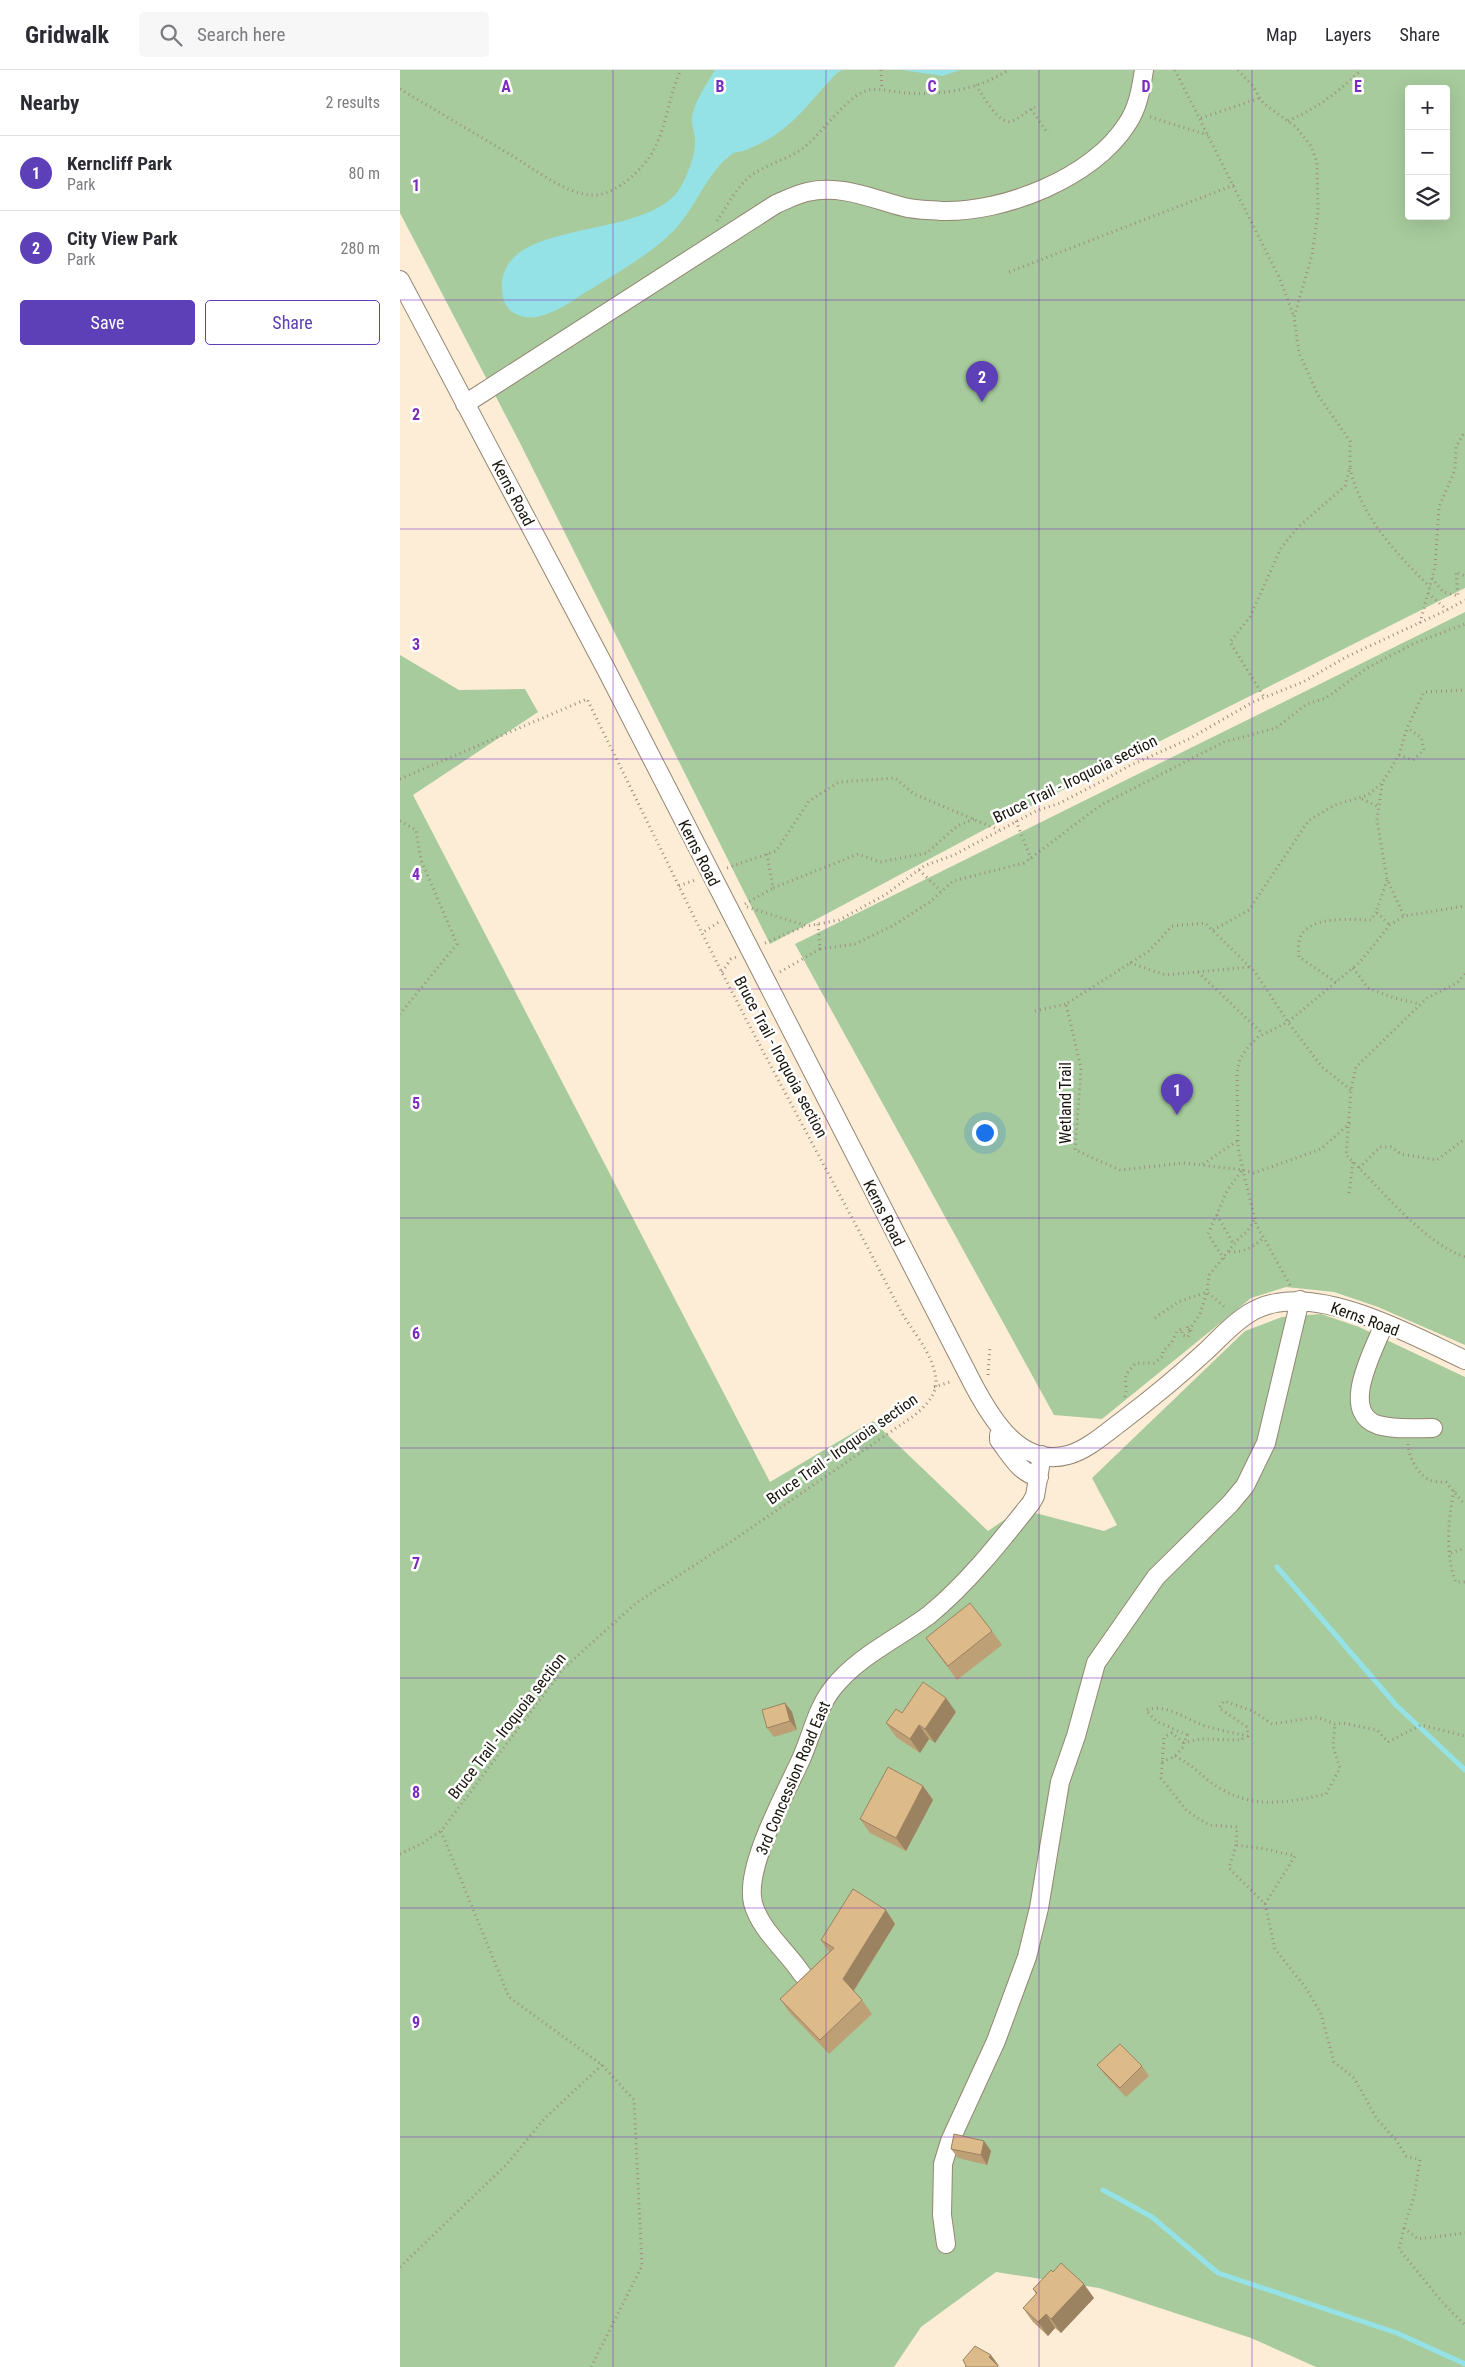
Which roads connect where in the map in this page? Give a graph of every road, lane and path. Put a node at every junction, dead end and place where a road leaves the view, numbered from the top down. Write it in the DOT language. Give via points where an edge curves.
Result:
graph roads {
  1 [pos="680,70"];
  2 [pos="881,70"];
  3 [pos="1008,70"];
  4 [pos="1144,70"];
  5 [pos="1176,70"];
  6 [pos="1238,70"];
  7 [pos="1362,70"];
  8 [pos="976,85"];
  9 [pos="400,88"];
  10 [pos="882,90"];
  11 [pos="1260,98"];
  12 [pos="1134,108"];
  13 [pos="1201,118"];
  14 [pos="1288,121"];
  15 [pos="1048,134"];
  16 [pos="1209,135"];
  17 [pos="1234,185"];
  18 [pos="714,225"];
  19 [pos="1009,272"];
  20 [pos="400,280"];
  21 [pos="1294,317"];
  22 [pos="465,404"];
  23 [pos="1465,431"];
  24 [pos="1350,467"];
  25 [pos="1465,576"];
  26 [pos="1432,578"];
  27 [pos="1430,587"];
  28 [pos="1428,593"];
  29 [pos="1465,600"];
  30 [pos="1447,610"];
  31 [pos="1420,623"];
  32 [pos="1465,624"];
  33 [pos="1465,690"];
  34 [pos="1264,697"];
  35 [pos="1407,728"];
  36 [pos="1399,755"];
  37 [pos="400,779"];
  38 [pos="1382,783"];
  39 [pos="1361,799"];
  40 [pos="1379,807"];
  41 [pos="974,819"];
  42 [pos="400,821"];
  43 [pos="1016,822"];
  44 [pos="1000,830"];
  45 [pos="766,854"];
  46 [pos="1031,859"];
  47 [pos="919,870"];
  48 [pos="710,874"];
  49 [pos="1387,879"];
  50 [pos="679,886"];
  51 [pos="773,888"];
  52 [pos="941,891"];
  53 [pos="1465,906"];
  54 [pos="736,910"];
  55 [pos="1376,912"];
  56 [pos="1404,916"];
  57 [pos="818,924"];
  58 [pos="1390,924"];
  59 [pos="807,926"];
  60 [pos="1212,930"];
  61 [pos="702,933"];
  62 [pos="764,944"];
  63 [pos="820,949"];
  64 [pos="1130,962"];
  65 [pos="1250,967"];
  66 [pos="1353,968"];
  67 [pos="1198,972"];
  68 [pos="777,974"];
  69 [pos="1465,974"];
  70 [pos="1336,982"];
  71 [pos="1066,1004"];
  72 [pos="1420,1004"];
  73 [pos="1035,1011"];
  74 [pos="400,1014"];
  75 [pos="1288,1022"];
  76 [pos="1264,1034"];
  77 [pos="1351,1090"];
  78 [pos="1350,1123"];
  79 [pos="1465,1139"];
  80 [pos="1238,1140"];
  81 [pos="1353,1162"];
  82 [pos="1203,1165"];
  83 [pos="1359,1168"];
  84 [pos="1243,1170"];
  85 [pos="1349,1193"];
  86 [pos="1217,1214"];
  87 [pos="1255,1218"];
  88 [pos="1264,1238"];
  89 [pos="1234,1245"];
  90 [pos="1229,1252"];
  91 [pos="1465,1257"];
  92 [pos="1224,1259"];
  93 [pos="1207,1292"];
  94 [pos="1300,1300"];
  95 [pos="1154,1318"];
  96 [pos="1239,1319"];
  97 [pos="1384,1324"];
  98 [pos="1465,1360"];
  99 [pos="1124,1381"];
  100 [pos="998,1426"];
  101 [pos="1407,1428"];
  102 [pos="1433,1428"];
  103 [pos="1042,1455"];
  104 [pos="1039,1477"];
  105 [pos="1454,1491"];
  106 [pos="1465,1505"];
  107 [pos="1465,1548"];
  108 [pos="1451,1553"];
  109 [pos="1465,1582"];
  110 [pos="1335,1724"];
  111 [pos="1244,1735"];
  112 [pos="1465,1736"];
  113 [pos="1184,1743"];
  114 [pos="1175,1756"];
  115 [pos="1162,1762"];
  116 [pos="441,1831"];
  117 [pos="1236,1845"];
  118 [pos="400,1854"];
  119 [pos="1265,1904"];
  120 [pos="802,1974"];
  121 [pos="602,2064"];
  122 [pos="1404,2228"];
  123 [pos="1465,2233"];
  124 [pos="946,2244"];
  125 [pos="400,2267"];
  126 [pos="1465,2325"];
  127 [pos="591,2367"];
  1 -- 9 [label="path" via="660,136 648,158 631,177 609,192 594,195 579,194 564,186"];
  2 -- 10 [label="path"];
  3 -- 8 [label="path"];
  4 -- 12 [label="street" via="1141,93"];
  5 -- 13 [label="path"];
  6 -- 11 [label="path"];
  7 -- 14 [label="path" via="1335,95"];
  8 -- 10 [label="path" via="934,94"];
  8 -- 15 [label="path" via="1002,121 1013,121 1033,108"];
  10 -- 18 [label="path" via="870,90 854,96 804,148 754,173"];
  11 -- 13 [label="path"];
  11 -- 14 [label="path"];
  12 -- 16 [label="path" via="1143,115"];
  12 -- 22 [label="street" via="1128,124 1107,149 1080,169 1038,192 992,206 943,211 905,207 842,189 807,192 776,204"];
  13 -- 16 [label="path"];
  14 -- 21 [label="path" via="1311,146 1317,162 1318,190 1312,255"];
  16 -- 17 [label="path"];
  17 -- 19 [label="path"];
  17 -- 21 [label="path" via="1280,279"];
  20 -- 22 [label="street, Kerns Road"];
  21 -- 24 [label="path" via="1299,353 1318,395 1350,441"];
  22 -- 48 [label="street, Kerns Road"];
  23 -- 26 [label="path" via="1456,447 1455,470 1439,507"];
  24 -- 27 [label="path" via="1354,486 1368,515 1396,553"];
  24 -- 34 [label="path" via="1345,486 1298,527 1281,548 1250,617 1230,642"];
  25 -- 26 [label="path" via="1456,572 1458,596 1443,592"];
  26 -- 27 [label="path"];
  27 -- 28 [label="path"];
  28 -- 30 [label="path"];
  28 -- 31 [label="path"];
  29 -- 30 [label="path, Bruce Trail - Iroquoia section"];
  30 -- 31 [label="path, Bruce Trail - Iroquoia section"];
  31 -- 34 [label="path, Bruce Trail - Iroquoia section" via="1346,657 1304,682"];
  32 -- 46 [label="path" via="1415,643 1367,668 1326,698 1307,704 1276,728 1224,742 1102,805"];
  33 -- 35 [label="path" via="1424,692"];
  34 -- 43 [label="path, Bruce Trail - Iroquoia section" via="1189,739"];
  35 -- 36 [label="path"];
  35 -- 36 [label="path" via="1421,737 1424,750 1413,760"];
  36 -- 38 [label="path"];
  37 -- 50 [label="path, Bruce Trail - Iroquoia section" via="587,699"];
  38 -- 39 [label="path"];
  38 -- 40 [label="path"];
  39 -- 40 [label="path"];
  39 -- 60 [label="path" via="1335,805 1309,820 1250,910"];
  40 -- 49 [label="path" via="1377,820"];
  41 -- 44 [label="path"];
  41 -- 45 [label="path" via="914,794 895,778 839,782 809,801 776,851"];
  41 -- 51 [label="path" via="957,826 926,853 880,862 858,854"];
  42 -- 74 [label="path" via="416,830 421,860 457,944"];
  43 -- 44 [label="path, Bruce Trail - Iroquoia section"];
  43 -- 46 [label="path"];
  44 -- 47 [label="path, Bruce Trail - Iroquoia section"];
  45 -- 48 [label="path"];
  45 -- 51 [label="path"];
  46 -- 52 [label="path" via="1004,870 992,870 953,881"];
  47 -- 52 [label="path"];
  47 -- 57 [label="path, Bruce Trail - Iroquoia section" via="885,895 839,920"];
  48 -- 50 [label="path"];
  48 -- 54 [label="street, Kerns Road"];
  49 -- 55 [label="path"];
  49 -- 56 [label="path"];
  50 -- 61 [label="path, Bruce Trail - Iroquoia section"];
  51 -- 54 [label="path"];
  52 -- 63 [label="path" via="894,926 855,944"];
  53 -- 56 [label="path"];
  54 -- 59 [label="path, Bruce Trail - Iroquoia section"];
  54 -- 61 [label="path"];
  54 -- 100 [label="street, Kerns Road" via="973,1384"];
  55 -- 58 [label="path"];
  55 -- 70 [label="path" via="1371,920 1326,921 1309,927 1299,940 1299,957"];
  56 -- 58 [label="path"];
  57 -- 59 [label="path, Bruce Trail - Iroquoia section"];
  57 -- 63 [label="path"];
  58 -- 66 [label="path"];
  59 -- 62 [label="path"];
  60 -- 64 [label="path" via="1205,923 1172,926 1149,951"];
  60 -- 65 [label="path"];
  61 -- 116 [label="path, Bruce Trail - Iroquoia section" via="903,1316 929,1355 936,1384 928,1403 915,1415 636,1603 563,1670"];
  63 -- 68 [label="path"];
  64 -- 67 [label="path" via="1166,975"];
  64 -- 71 [label="path"];
  65 -- 67 [label="path"];
  65 -- 75 [label="path"];
  66 -- 70 [label="path"];
  66 -- 72 [label="path" via="1368,988"];
  67 -- 76 [label="path"];
  69 -- 72 [label="path" via="1457,983"];
  70 -- 75 [label="path"];
  71 -- 73 [label="path"];
  71 -- 82 [label="path, Wetland Trail" via="1081,1068 1075,1150 1120,1170 1184,1163"];
  72 -- 77 [label="path" via="1356,1067"];
  75 -- 76 [label="path"];
  75 -- 77 [label="path" via="1322,1067"];
  76 -- 80 [label="path" via="1248,1046 1240,1059 1237,1072"];
  77 -- 78 [label="path"];
  78 -- 81 [label="path" via="1346,1155"];
  78 -- 84 [label="path, Wetland Trail" via="1320,1149 1254,1174"];
  79 -- 83 [label="path" via="1437,1160 1401,1154 1392,1147 1380,1147"];
  80 -- 82 [label="path"];
  80 -- 84 [label="path"];
  81 -- 83 [label="path"];
  81 -- 85 [label="path"];
  82 -- 84 [label="path, Wetland Trail"];
  83 -- 91 [label="path" via="1410,1220 1454,1253"];
  84 -- 86 [label="path" via="1227,1191"];
  84 -- 87 [label="path"];
  86 -- 89 [label="path"];
  86 -- 92 [label="path" via="1208,1234"];
  87 -- 88 [label="path"];
  87 -- 89 [label="path"];
  88 -- 90 [label="path" via="1243,1252"];
  88 -- 94 [label="path"];
  89 -- 90 [label="path"];
  90 -- 92 [label="path"];
  92 -- 93 [label="path" via="1209,1276"];
  93 -- 95 [label="path" via="1178,1302"];
  93 -- 96 [label="path"];
  93 -- 99 [label="path" via="1191,1332 1187,1326 1188,1338 1182,1335 1182,1330 1177,1331 1163,1356 1148,1365 1136,1363 1126,1372"];
  94 -- 96 [label="street, Kerns Road" via="1262,1306"];
  94 -- 97 [label="street, Kerns Road" via="1352,1311"];
  94 -- 124 [label="street" via="1266,1443 1245,1486 1156,1577 1096,1663 1060,1782 1039,1908 1027,1957 996,2041 950,2141 943,2164 942,2215"];
  96 -- 103 [label="street, Kerns Road" via="1162,1391 1109,1431 1068,1455"];
  97 -- 98 [label="street, Kerns Road"];
  97 -- 101 [label="street" via="1363,1375 1358,1398 1364,1413 1376,1424"];
  100 -- 103 [label="street, Kerns Road" via="1015,1443"];
  100 -- 104 [label="street, Kerns Road" via="999,1440 1020,1468 1030,1476"];
  101 -- 102 [label="street"];
  101 -- 105 [label="path" via="1408,1451 1418,1470 1430,1480 1446,1482"];
  103 -- 104 [label="street"];
  104 -- 120 [label="street, 3rd Concession Road East" via="1032,1504 964,1582 929,1614 849,1671 832,1688 820,1708 803,1756 760,1854 753,1879 753,1902 761,1923"];
  105 -- 106 [label="path"];
  105 -- 108 [label="path" via="1449,1512"];
  107 -- 108 [label="path"];
  108 -- 109 [label="path" via="1451,1571 1456,1582"];
  110 -- 111 [label="path" via="1317,1717 1272,1724 1253,1711 1224,1701 1219,1708 1247,1727 1248,1736"];
  110 -- 112 [label="path" via="1377,1730 1388,1742 1421,1724"];
  110 -- 114 [label="path" via="1333,1746 1340,1768 1326,1794 1285,1803 1250,1802 1210,1782 1190,1763"];
  111 -- 113 [label="path" via="1242,1740 1200,1739"];
  111 -- 113 [label="path" via="1200,1724 1156,1707 1146,1710 1156,1721 1187,1735"];
  113 -- 114 [label="path"];
  113 -- 115 [label="path" via="1172,1733 1164,1737"];
  114 -- 115 [label="path"];
  115 -- 117 [label="path" via="1161,1778 1187,1811 1209,1825 1237,1827"];
  116 -- 118 [label="path"];
  116 -- 121 [label="path" via="509,1997"];
  117 -- 119 [label="path" via="1229,1868"];
  117 -- 119 [label="path" via="1295,1856"];
  119 -- 122 [label="path" via="1275,1949 1306,1988 1321,2014 1334,2062 1354,2078 1377,2119 1406,2156 1420,2160 1414,2197"];
  121 -- 125 [label="path" via="545,2118 506,2165"];
  121 -- 127 [label="path" via="634,2100 642,2266"];
  122 -- 123 [label="path" via="1418,2239"];
  122 -- 126 [label="path" via="1398,2249"];
}
